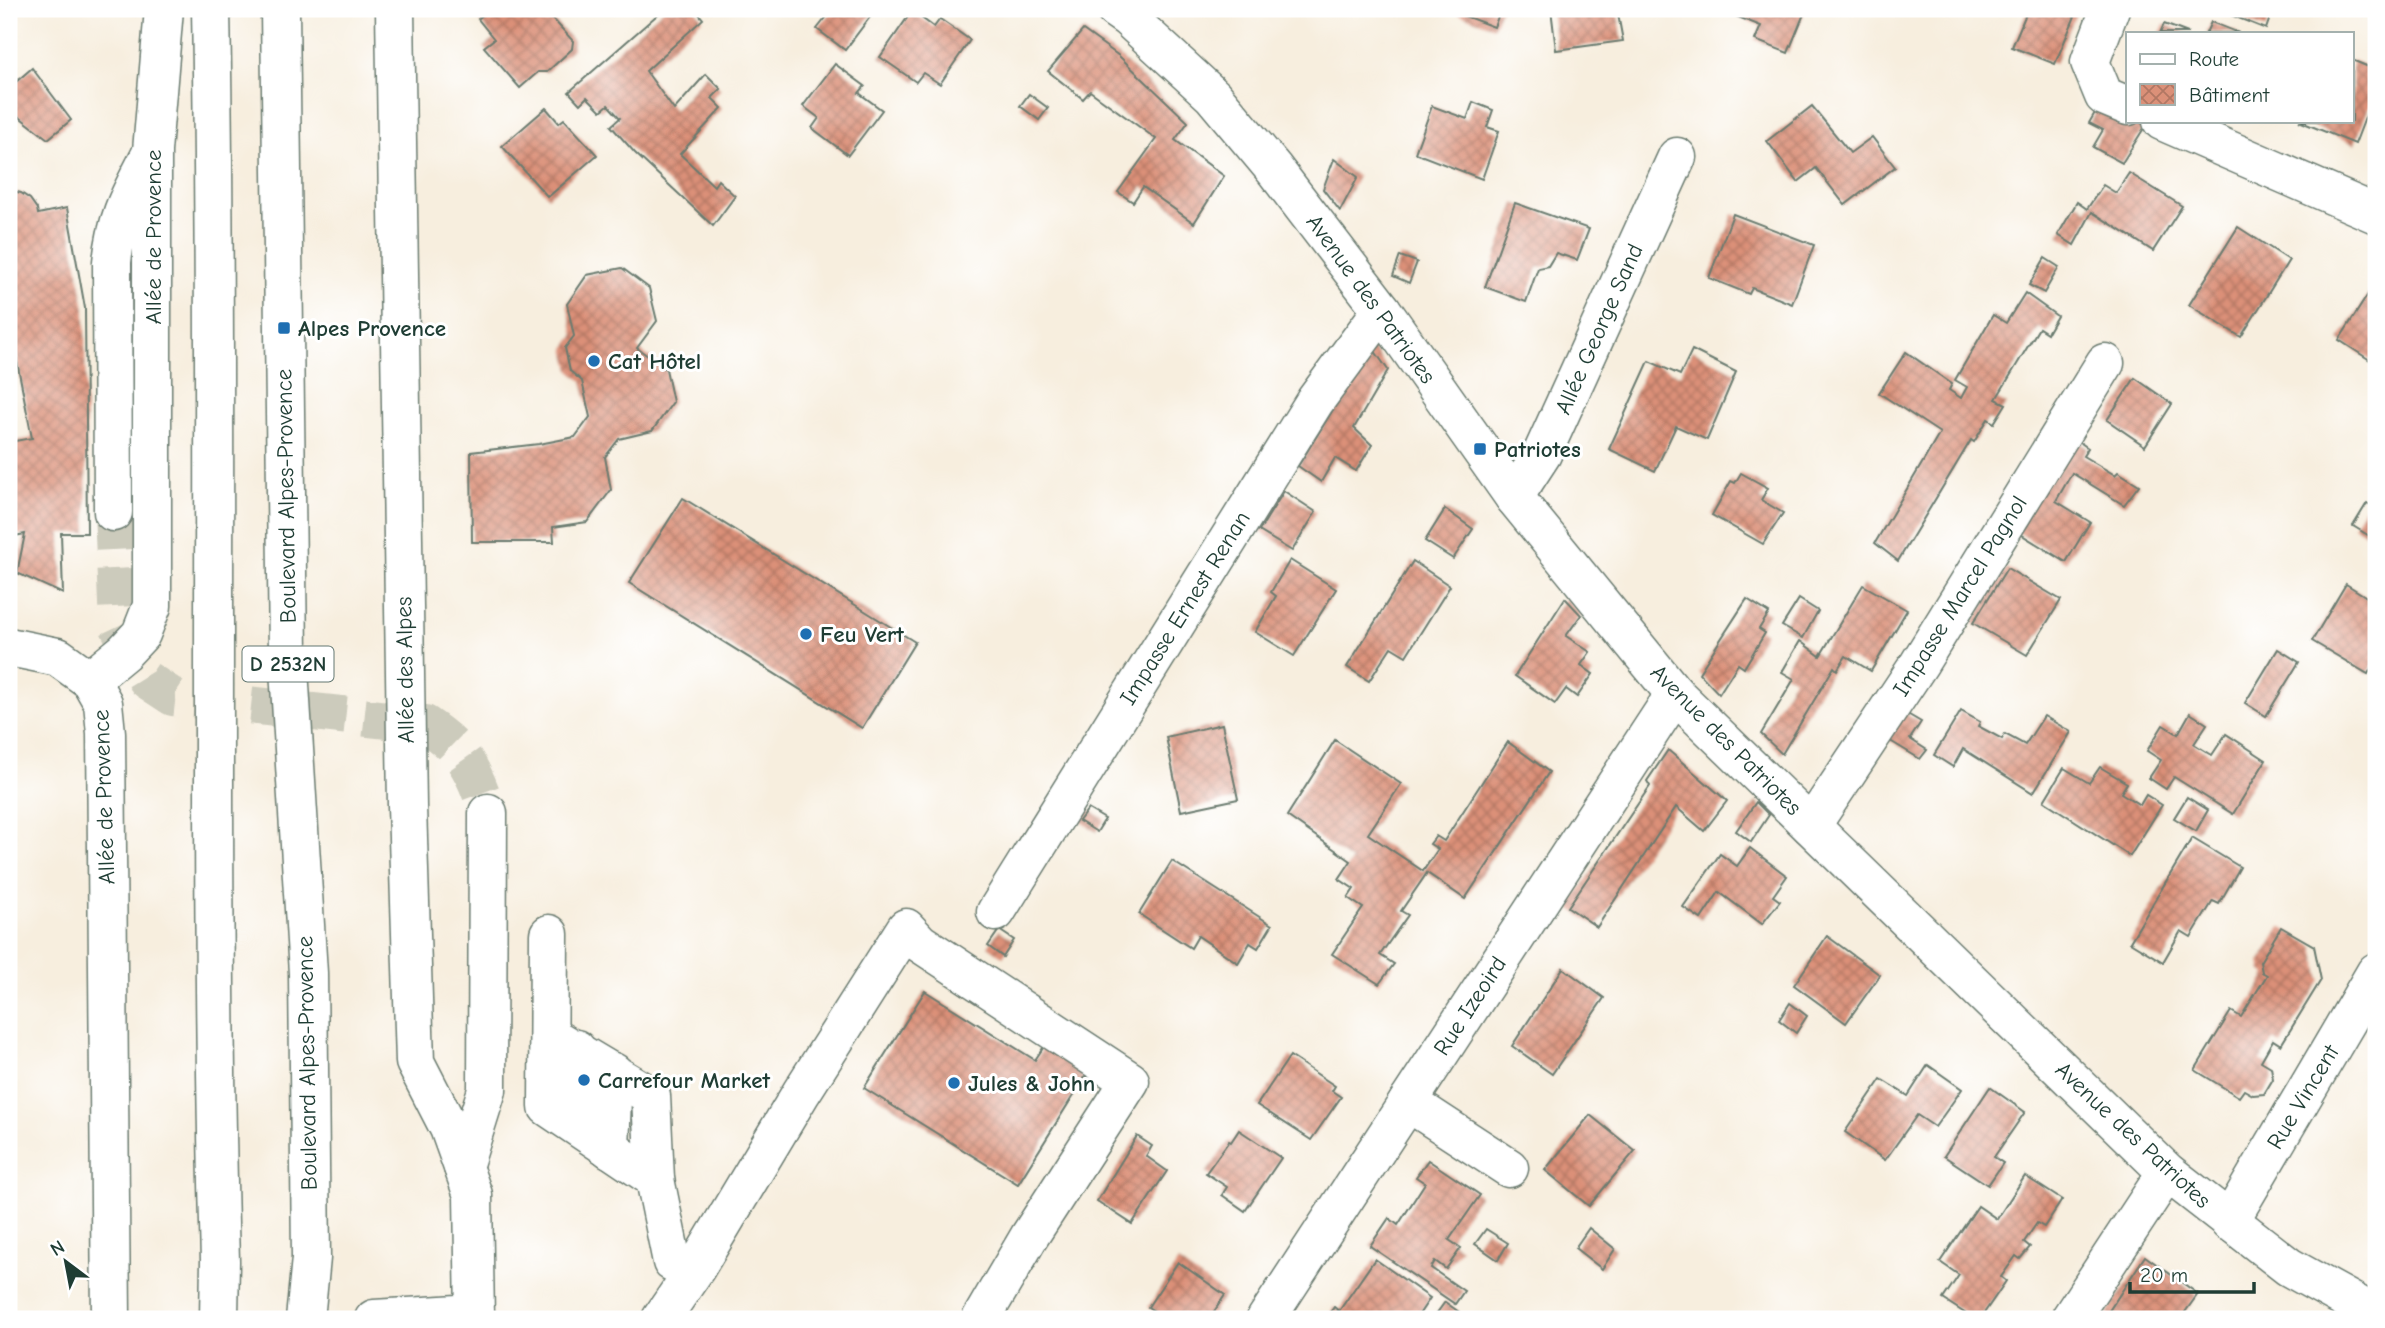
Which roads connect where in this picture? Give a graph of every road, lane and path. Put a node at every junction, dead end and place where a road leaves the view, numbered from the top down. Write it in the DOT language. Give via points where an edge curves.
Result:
graph roads {
  1 [pos="164,9"];
  2 [pos="211,9"];
  3 [pos="280,9"];
  4 [pos="395,9"];
  5 [pos="1115,9"];
  6 [pos="2110,9"];
  7 [pos="2126,105"];
  8 [pos="2164,122"];
  9 [pos="152,151"];
  10 [pos="1676,157"];
  11 [pos="2376,214"];
  12 [pos="1382,310"];
  13 [pos="2105,363"];
  14 [pos="1514,497"];
  15 [pos="113,512"];
  16 [pos="9,647"];
  17 [pos="90,680"];
  18 [pos="1675,694"];
  19 [pos="488,813"];
  20 [pos="1811,826"];
  21 [pos="996,912"];
  22 [pos="549,934"];
  23 [pos="2376,972"];
  24 [pos="558,1029"];
  25 [pos="613,1072"];
  26 [pos="1408,1102"];
  27 [pos="562,1116"];
  28 [pos="610,1149"];
  29 [pos="463,1167"];
  30 [pos="1509,1168"];
  31 [pos="2167,1172"];
  32 [pos="655,1179"];
  33 [pos="2229,1222"];
  34 [pos="684,1265"];
  35 [pos="2363,1313"];
  36 [pos="475,1316"];
  37 [pos="111,1319"];
  38 [pos="219,1319"];
  39 [pos="305,1319"];
  40 [pos="374,1319"];
  41 [pos="661,1319"];
  42 [pos="981,1319"];
  43 [pos="1266,1319"];
  44 [pos="2070,1319"];
  1 -- 9 [label="street, Allée de Provence"];
  2 -- 38 [label="street, D 2532N"];
  3 -- 39 [label="street, Boulevard Alpes-Provence / D 2532N" via="288,653 308,974 311,1258"];
  4 -- 29 [label="street, Allée des Alpes" via="415,1062"];
  5 -- 12 [label="street, Avenue des Patriotes" via="1213,96"];
  6 -- 7 [label="street" via="2090,62 2104,96"];
  8 -- 11 [label="street"];
  9 -- 15 [label="street" via="124,205 114,242"];
  9 -- 17 [label="street, Allée de Provence" via="152,606 141,634"];
  10 -- 14 [label="street, Allée George Sand" via="1542,454"];
  12 -- 14 [label="street, Avenue des Patriotes"];
  12 -- 21 [label="street, Impasse Ernest Renan" via="1308,412"];
  13 -- 20 [label="street, Impasse Marcel Pagnol" via="1919,664"];
  14 -- 18 [label="street, Avenue des Patriotes"];
  16 -- 17 [label="street" via="58,657"];
  17 -- 37 [label="street, Allée de Provence" via="103,703 106,733"];
  18 -- 20 [label="street, Avenue des Patriotes"];
  18 -- 26 [label="street, Rue Izeoird"];
  19 -- 29 [label="street" via="487,1090"];
  20 -- 31 [label="street, Avenue des Patriotes"];
  22 -- 24 [label="street"];
  23 -- 33 [label="street, Rue Vincent"];
  24 -- 25 [label="street"];
  24 -- 27 [label="street"];
  24 -- 27 [label="street" via="525,1020 523,1078 527,1090"];
  25 -- 28 [label="street"];
  25 -- 32 [label="street" via="651,1096"];
  26 -- 30 [label="street"];
  26 -- 43 [label="street, Rue Izeoird"];
  27 -- 28 [label="street"];
  28 -- 32 [label="street"];
  29 -- 36 [label="street, Allée des Alpes" via="473,1195"];
  31 -- 33 [label="street, Avenue des Patriotes"];
  31 -- 44 [label="street"];
  32 -- 34 [label="street"];
  33 -- 35 [label="street, Avenue des Patriotes" via="2289,1267"];
  34 -- 41 [label="street"];
  34 -- 42 [label="street" via="906,928 920,943 1130,1081"];
  36 -- 40 [label="street"];
}
